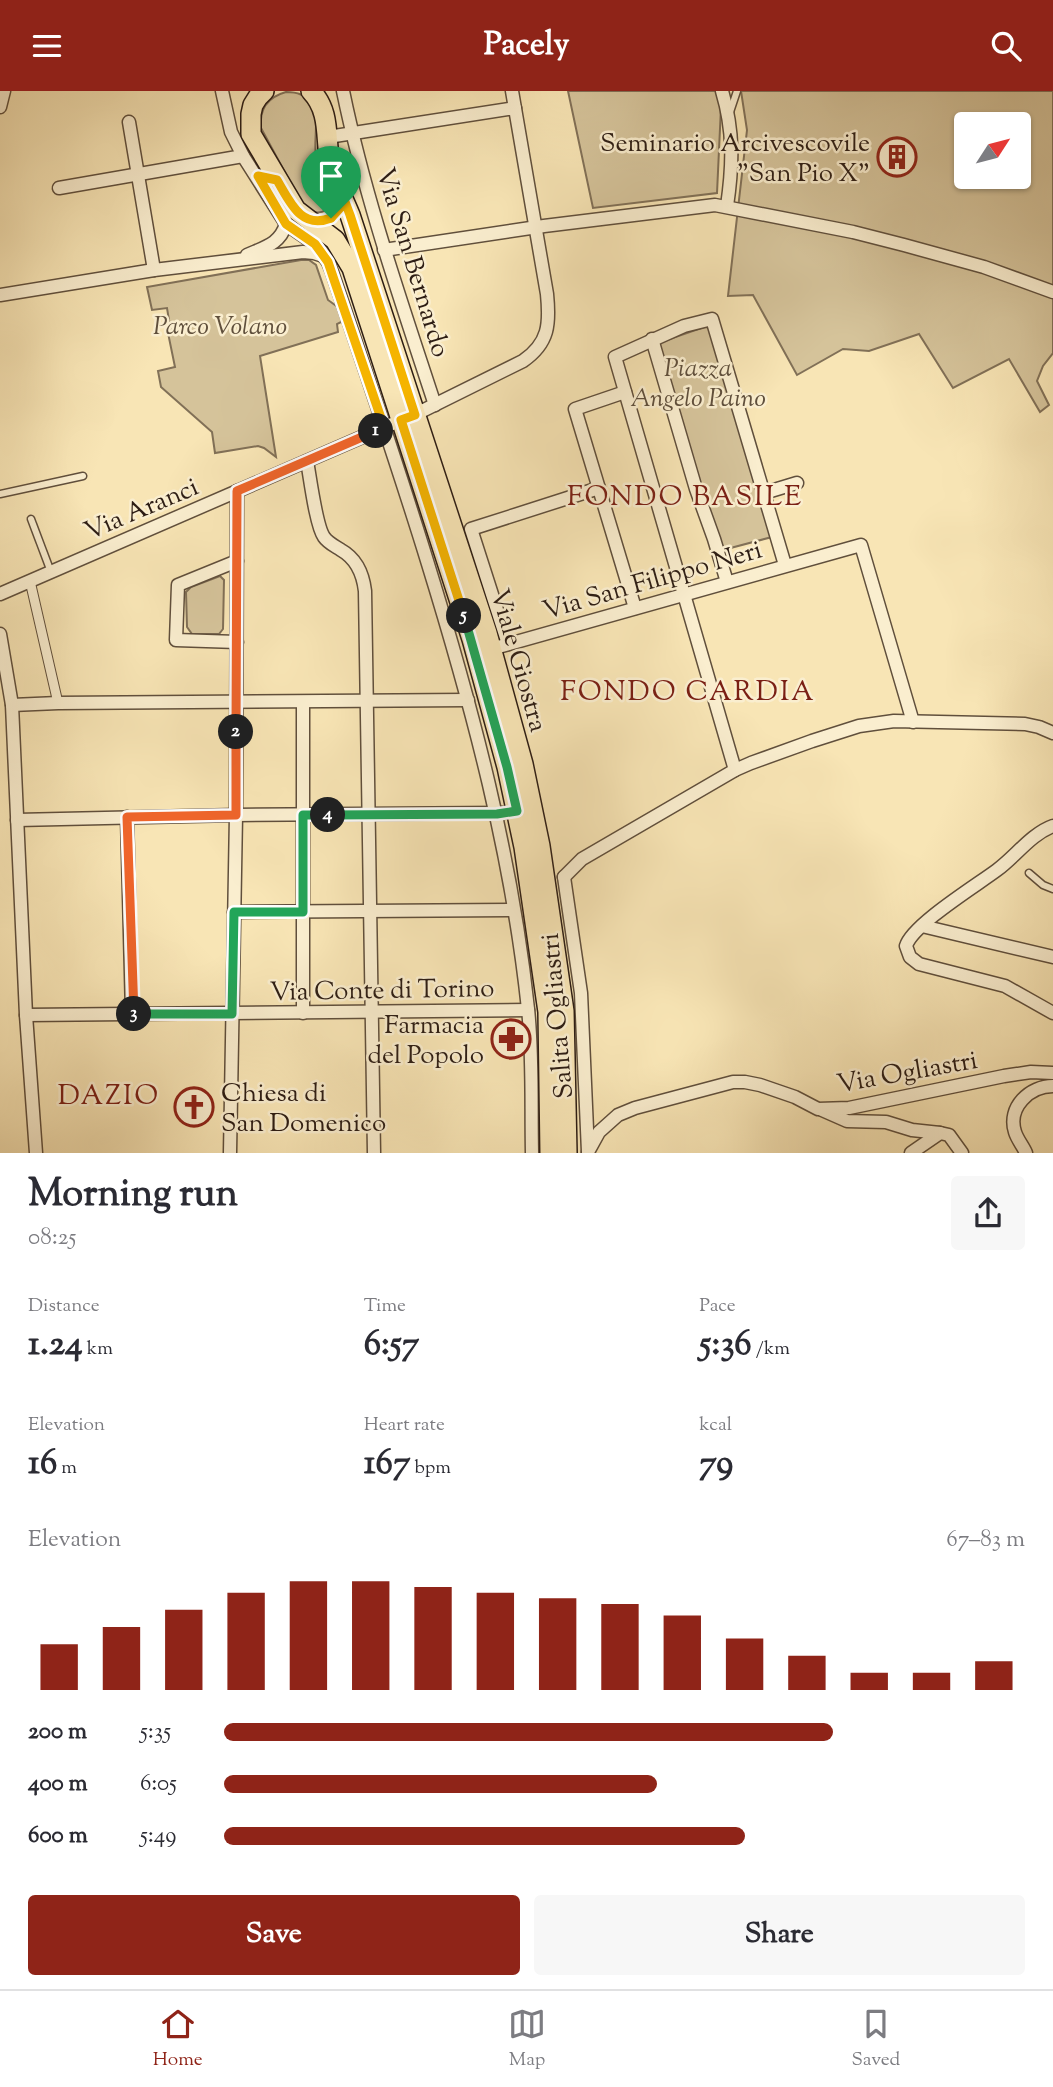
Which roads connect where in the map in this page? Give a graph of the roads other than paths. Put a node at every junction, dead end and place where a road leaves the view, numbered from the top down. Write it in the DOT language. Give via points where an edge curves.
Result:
graph roads {
  1 [pos="4,91"];
  2 [pos="222,91"];
  3 [pos="264,91"];
  4 [pos="343,91"];
  5 [pos="512,91"];
  6 [pos="722,91"];
  7 [pos="737,91"];
  8 [pos="316,94"];
  9 [pos="0,107"];
  10 [pos="515,108"];
  11 [pos="729,114"];
  12 [pos="129,122"];
  13 [pos="352,133"];
  14 [pos="251,134"];
  15 [pos="328,137"];
  16 [pos="246,160"];
  17 [pos="137,174"];
  18 [pos="267,178"];
  19 [pos="60,188"];
  20 [pos="344,199"];
  21 [pos="727,206"];
  22 [pos="309,221"];
  23 [pos="286,224"];
  24 [pos="535,227"];
  25 [pos="384,250"];
  26 [pos="324,256"];
  27 [pos="235,260"];
  28 [pos="154,270"];
  29 [pos="1053,292"];
  30 [pos="3,293"];
  31 [pos="652,339"];
  32 [pos="625,392"];
  33 [pos="435,405"];
  34 [pos="400,421"];
  35 [pos="307,461"];
  36 [pos="83,476"];
  37 [pos="797,483"];
  38 [pos="599,488"];
  39 [pos="237,491"];
  40 [pos="764,493"];
  41 [pos="0,494"];
  42 [pos="31,519"];
  43 [pos="237,561"];
  44 [pos="785,565"];
  45 [pos="51,572"];
  46 [pos="30,581"];
  47 [pos="727,582"];
  48 [pos="0,594"];
  49 [pos="684,594"];
  50 [pos="635,608"];
  51 [pos="0,634"];
  52 [pos="237,642"];
  53 [pos="499,646"];
  54 [pos="367,699"];
  55 [pos="468,700"];
  56 [pos="236,702"];
  57 [pos="303,702"];
  58 [pos="58,703"];
  59 [pos="12,705"];
  60 [pos="913,722"];
  61 [pos="1053,733"];
  62 [pos="735,769"];
  63 [pos="517,811"];
  64 [pos="369,814"];
  65 [pos="497,814"];
  66 [pos="236,815"];
  67 [pos="303,815"];
  68 [pos="127,817"];
  69 [pos="17,820"];
  70 [pos="1053,826"];
  71 [pos="1029,873"];
  72 [pos="555,878"];
  73 [pos="1053,889"];
  74 [pos="371,911"];
  75 [pos="513,911"];
  76 [pos="234,912"];
  77 [pos="303,912"];
  78 [pos="922,926"];
  79 [pos="1053,957"];
  80 [pos="528,1010"];
  81 [pos="372,1012"];
  82 [pos="303,1013"];
  83 [pos="1053,1013"];
  84 [pos="132,1014"];
  85 [pos="232,1014"];
  86 [pos="26,1015"];
  87 [pos="1031,1072"];
  88 [pos="1053,1073"];
  89 [pos="1053,1086"];
  90 [pos="1035,1090"];
  91 [pos="818,1109"];
  92 [pos="940,1133"];
  93 [pos="588,1152"];
  94 [pos="36,1153"];
  95 [pos="230,1153"];
  96 [pos="374,1153"];
  97 [pos="532,1153"];
  98 [pos="550,1153"];
  99 [pos="567,1153"];
  100 [pos="911,1153"];
  101 [pos="962,1153"];
  102 [pos="1026,1153"];
  1 -- 9 [label="street"];
  2 -- 16 [label="street" via="231,132"];
  3 -- 14 [label="main road" via="253,105"];
  4 -- 13 [label="street, Via San Bernardo"];
  5 -- 10 [label="street, Via Aranci"];
  6 -- 11 [label="street"];
  7 -- 11 [label="lane"];
  8 -- 15 [label="main road, Viale Giostra"];
  10 -- 13 [label="street"];
  10 -- 24 [label="street, Via Aranci"];
  11 -- 21 [label="street"];
  12 -- 17 [label="street"];
  13 -- 15 [label="street"];
  13 -- 25 [label="street, Via San Bernardo"];
  14 -- 16 [label="street"];
  14 -- 18 [label="main road, Viale Giostra"];
  15 -- 20 [label="main road, Viale Giostra" via="331,167"];
  16 -- 17 [label="street"];
  16 -- 18 [label="street"];
  17 -- 19 [label="street"];
  17 -- 28 [label="street"];
  18 -- 22 [label="main road, Viale Giostra"];
  18 -- 23 [label="street"];
  20 -- 22 [label="main road" via="331,218"];
  20 -- 34 [label="main road, Viale Giostra"];
  21 -- 24 [label="street"];
  21 -- 29 [label="street" via="904,245"];
  22 -- 34 [label="main road, Viale Giostra" via="329,234 347,257"];
  23 -- 26 [label="street"];
  23 -- 27 [label="street" via="272,245"];
  24 -- 25 [label="street"];
  24 -- 33 [label="street, Via Aranci" via="549,311 542,341 532,355 512,368"];
  25 -- 33 [label="street, Via San Bernardo"];
  26 -- 27 [label="street" via="303,252"];
  26 -- 34 [label="street, Viale Giostra"];
  27 -- 28 [label="street"];
  28 -- 30 [label="street"];
  31 -- 32 [label="street" via="615,357"];
  31 -- 40 [label="street" via="712,319"];
  31 -- 47 [label="street"];
  32 -- 38 [label="street" via="575,409"];
  32 -- 49 [label="street"];
  33 -- 34 [label="street, Via Aranci"];
  34 -- 35 [label="street, Via Aranci"];
  34 -- 53 [label="main road, Viale Giostra"];
  34 -- 55 [label="street, Viale Giostra" via="417,528"];
  34 -- 63 [label="main road, Viale Giostra" via="472,639"];
  35 -- 39 [label="street, Via Aranci"];
  35 -- 54 [label="street" via="324,537 355,561 363,580"];
  36 -- 41 [label="lane"];
  37 -- 40 [label="street"];
  38 -- 50 [label="street"];
  38 -- 53 [label="street" via="471,529"];
  39 -- 43 [label="street"];
  39 -- 45 [label="street, Via Aranci"];
  40 -- 44 [label="street"];
  42 -- 45 [label="lane"];
  43 -- 52 [label="street"];
  43 -- 52 [label="street" via="178,585 176,640"];
  44 -- 47 [label="street, Via San Filippo Neri"];
  44 -- 60 [label="street, Via San Filippo Neri" via="861,545"];
  45 -- 46 [label="street, Via Aranci"];
  46 -- 48 [label="street, Via Aranci"];
  46 -- 58 [label="street"];
  47 -- 49 [label="street, Via San Filippo Neri"];
  49 -- 50 [label="street, Via San Filippo Neri"];
  49 -- 62 [label="street"];
  50 -- 53 [label="street, Via San Filippo Neri"];
  51 -- 59 [label="street"];
  52 -- 56 [label="street"];
  53 -- 72 [label="main road, Viale Giostra" via="523,764"];
  54 -- 55 [label="street"];
  54 -- 57 [label="street"];
  54 -- 64 [label="street"];
  55 -- 65 [label="street, Viale Giostra"];
  56 -- 57 [label="street"];
  56 -- 58 [label="street"];
  56 -- 66 [label="street"];
  57 -- 67 [label="street"];
  58 -- 59 [label="street"];
  59 -- 69 [label="street"];
  60 -- 61 [label="street" via="1025,724"];
  60 -- 62 [label="street" via="859,726"];
  62 -- 72 [label="street"];
  63 -- 65 [label="street"];
  63 -- 98 [label="main road, Viale Giostra" via="548,1012"];
  64 -- 65 [label="street"];
  64 -- 67 [label="street"];
  64 -- 74 [label="street"];
  65 -- 75 [label="street, Viale Giostra"];
  66 -- 67 [label="street"];
  66 -- 68 [label="street"];
  66 -- 76 [label="street"];
  67 -- 77 [label="street"];
  68 -- 69 [label="street"];
  68 -- 84 [label="street"];
  69 -- 86 [label="street"];
  70 -- 78 [label="street"];
  71 -- 73 [label="lane"];
  72 -- 93 [label="street, Salita Ogliastri" via="581,993"];
  72 -- 99 [label="main road, Viale Giostra"];
  74 -- 75 [label="street"];
  74 -- 77 [label="street"];
  74 -- 81 [label="street"];
  75 -- 80 [label="street, Viale Giostra"];
  76 -- 77 [label="street"];
  76 -- 85 [label="street"];
  77 -- 82 [label="street"];
  78 -- 79 [label="street"];
  78 -- 83 [label="street" via="905,946 914,961 1006,986"];
  80 -- 81 [label="street, Via Conte di Torino"];
  80 -- 97 [label="street, Viale Giostra"];
  81 -- 82 [label="street, Via Conte di Torino"];
  81 -- 96 [label="street"];
  82 -- 85 [label="street, Via Conte di Torino"];
  84 -- 85 [label="street, Via Conte di Torino"];
  84 -- 86 [label="street, Via Conte di Torino"];
  85 -- 95 [label="street"];
  86 -- 94 [label="street"];
  87 -- 88 [label="street, Via Ogliastri"];
  87 -- 90 [label="street"];
  87 -- 91 [label="street, Via Ogliastri" via="849,1108"];
  89 -- 90 [label="street"];
  90 -- 102 [label="street" via="1019,1101 1013,1120"];
  91 -- 92 [label="street" via="847,1121 886,1122"];
  91 -- 93 [label="street, Via Ogliastri" via="760,1085 733,1082 618,1115 599,1132"];
  92 -- 100 [label="street"];
  92 -- 101 [label="street" via="949,1135"];
}
